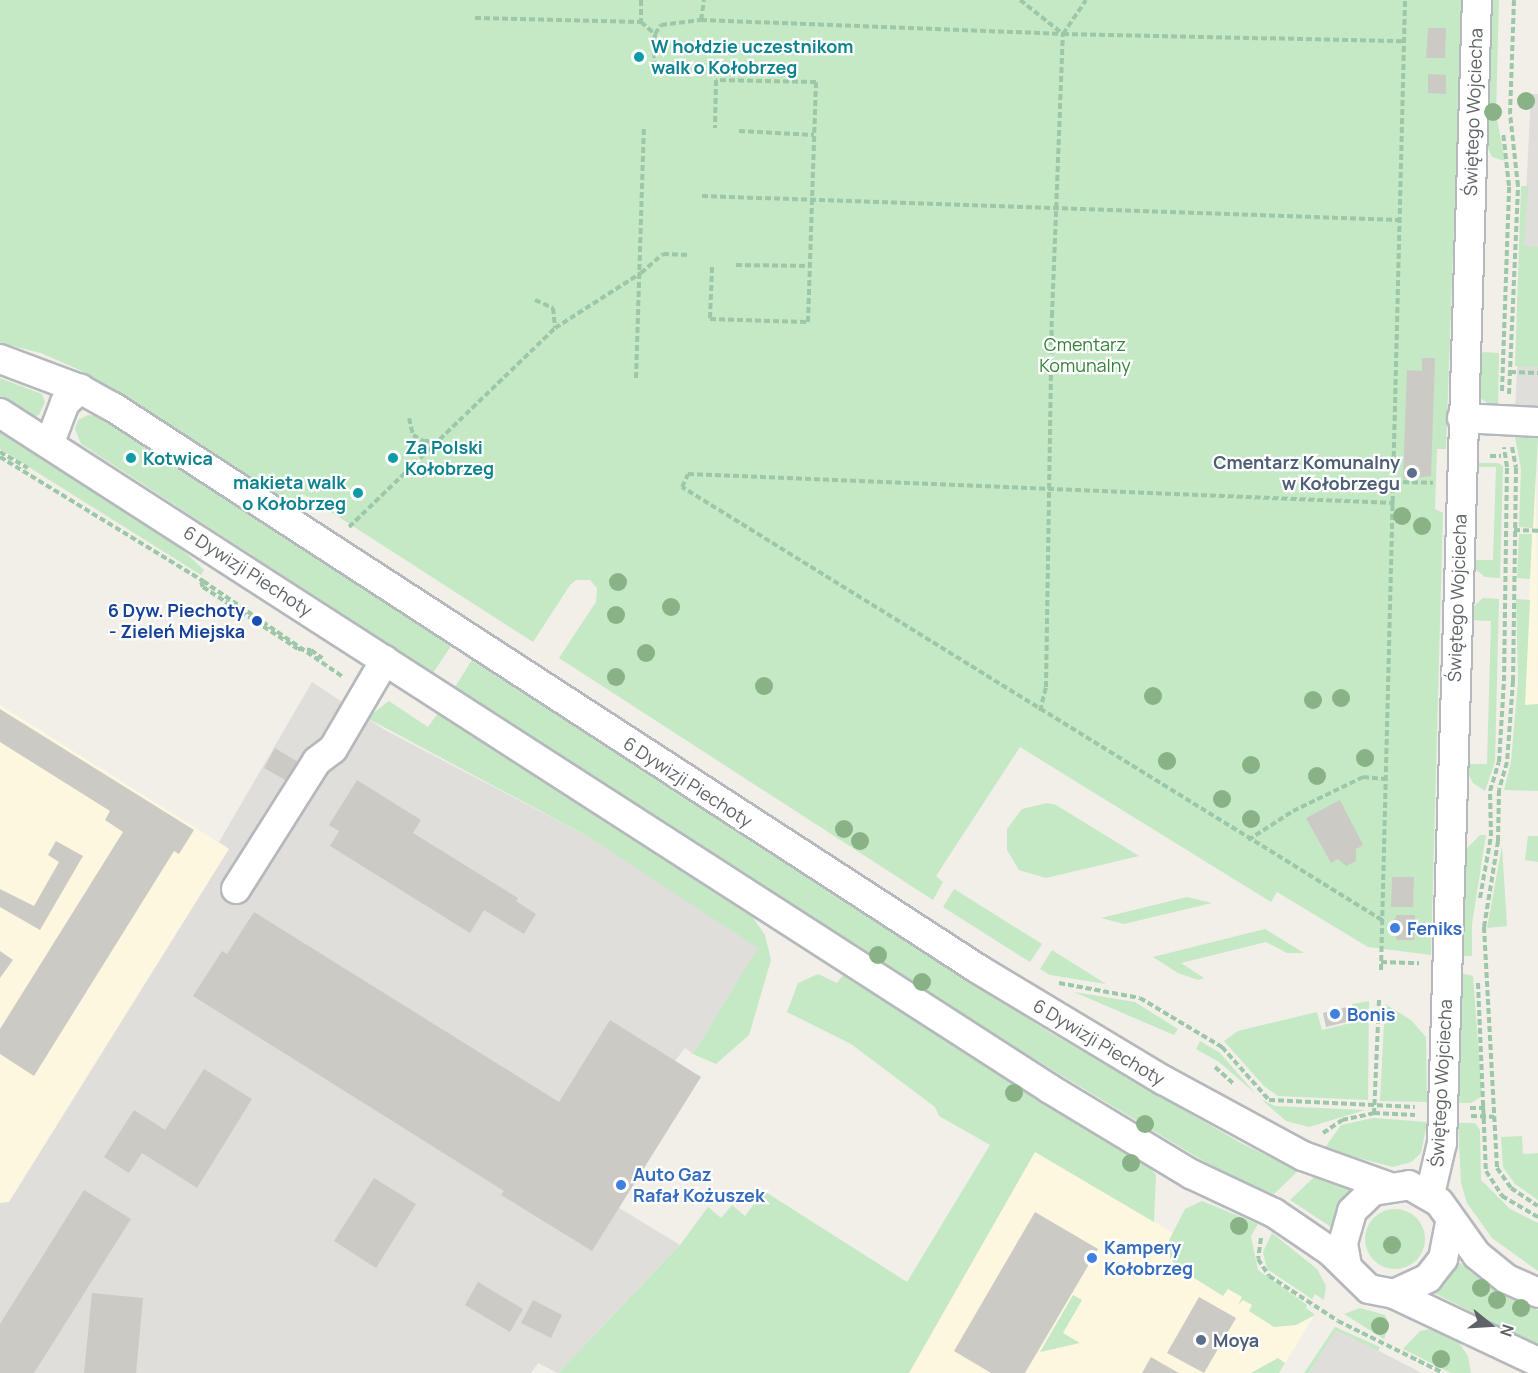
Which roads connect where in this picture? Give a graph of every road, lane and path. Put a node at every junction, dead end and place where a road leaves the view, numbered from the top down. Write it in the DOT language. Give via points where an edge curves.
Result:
graph roads {
  1 [pos="641,0"];
  2 [pos="704,0"];
  3 [pos="1020,0"];
  4 [pos="1086,0"];
  5 [pos="1405,0"];
  6 [pos="1477,0"];
  7 [pos="475,18"];
  8 [pos="701,20"];
  9 [pos="641,22"];
  10 [pos="655,34"];
  11 [pos="1063,34"];
  12 [pos="1404,41"];
  13 [pos="654,75"];
  14 [pos="644,128"];
  15 [pos="715,128"];
  16 [pos="739,131"];
  17 [pos="814,135"];
  18 [pos="1508,162"];
  19 [pos="702,196"];
  20 [pos="813,199"];
  21 [pos="1056,207"];
  22 [pos="1400,220"];
  23 [pos="690,255"];
  24 [pos="736,265"];
  25 [pos="712,267"];
  26 [pos="809,267"];
  27 [pos="641,273"];
  28 [pos="535,300"];
  29 [pos="555,328"];
  30 [pos="0,359"];
  31 [pos="1510,372"];
  32 [pos="1538,373"];
  33 [pos="636,378"];
  34 [pos="80,389"];
  35 [pos="1501,398"];
  36 [pos="0,413"];
  37 [pos="409,417"];
  38 [pos="1462,418"];
  39 [pos="1538,422"];
  40 [pos="435,441"];
  41 [pos="50,442"];
  42 [pos="1503,444"];
  43 [pos="0,457"];
  44 [pos="1394,482"];
  45 [pos="1441,483"];
  46 [pos="1048,490"];
  47 [pos="1394,503"];
  48 [pos="1514,530"];
  49 [pos="1538,531"];
  50 [pos="344,532"];
  51 [pos="199,577"];
  52 [pos="202,582"];
  53 [pos="303,650"];
  54 [pos="311,650"];
  55 [pos="385,660"];
  56 [pos="349,681"];
  57 [pos="1040,711"];
  58 [pos="1385,779"];
  59 [pos="1499,790"];
  60 [pos="1248,840"];
  61 [pos="236,889"];
  62 [pos="1479,903"];
  63 [pos="1382,920"];
  64 [pos="1381,962"];
  65 [pos="1431,964"];
  66 [pos="1382,970"];
  67 [pos="1477,976"];
  68 [pos="1056,983"];
  69 [pos="1379,1000"];
  70 [pos="1374,1105"];
  71 [pos="1419,1107"];
  72 [pos="1374,1113"];
  73 [pos="1427,1116"];
  74 [pos="1320,1136"];
  75 [pos="1387,1186"];
  76 [pos="1430,1194"];
  77 [pos="1538,1206"];
  78 [pos="1538,1217"];
  79 [pos="1450,1222"];
  80 [pos="1265,1229"];
  81 [pos="1347,1266"];
  82 [pos="1538,1293"];
  83 [pos="1394,1294"];
  84 [pos="1538,1362"];
  85 [pos="1443,1373"];
  1 -- 9 [label="path"];
  2 -- 8 [label="path"];
  3 -- 11 [label="path"];
  4 -- 11 [label="path"];
  5 -- 12 [label="path"];
  6 -- 38 [label="street, Świętego Wojciecha"];
  7 -- 9 [label="path"];
  8 -- 10 [label="path" via="661,25"];
  8 -- 11 [label="path"];
  9 -- 10 [label="path"];
  10 -- 13 [label="path"];
  11 -- 12 [label="path"];
  11 -- 21 [label="path"];
  12 -- 22 [label="path"];
  14 -- 27 [label="path"];
  15 -- 17 [label="path" via="716,80 816,82"];
  16 -- 17 [label="path"];
  17 -- 20 [label="path"];
  18 -- 35 [label="path"];
  19 -- 20 [label="path"];
  20 -- 21 [label="path"];
  20 -- 26 [label="path"];
  21 -- 22 [label="path"];
  21 -- 46 [label="path"];
  22 -- 44 [label="path"];
  23 -- 27 [label="path" via="663,254"];
  24 -- 26 [label="path"];
  25 -- 26 [label="path" via="710,319 808,322"];
  27 -- 29 [label="path"];
  27 -- 33 [label="path"];
  28 -- 29 [label="path" via="553,308"];
  29 -- 40 [label="path"];
  30 -- 34 [label="street, 6 Dywizji Piechoty"];
  31 -- 32 [label="path"];
  34 -- 41 [label="street" via="65,403"];
  34 -- 75 [label="street, 6 Dywizji Piechoty" via="989,976 1234,1121 1303,1156"];
  36 -- 41 [label="street, 6 Dywizji Piechoty"];
  37 -- 40 [label="path" via="410,430 418,439"];
  38 -- 39 [label="street"];
  38 -- 76 [label="street, Świętego Wojciecha" via="1442,1143"];
  40 -- 50 [label="path"];
  41 -- 55 [label="street, 6 Dywizji Piechoty"];
  42 -- 62 [label="path" via="1508,467 1503,693 1499,762 1490,790 1491,836"];
  43 -- 52 [label="path"];
  44 -- 45 [label="path"];
  44 -- 47 [label="path"];
  46 -- 47 [label="path"];
  46 -- 57 [label="path" via="1046,687"];
  46 -- 57 [label="path" via="688,474 682,487"];
  47 -- 58 [label="path"];
  48 -- 49 [label="path"];
  51 -- 52 [label="path"];
  52 -- 53 [label="path"];
  53 -- 54 [label="path"];
  53 -- 56 [label="path"];
  55 -- 61 [label="street" via="333,749 316,761"];
  55 -- 81 [label="street, 6 Dywizji Piechoty" via="1050,1089 1191,1174 1274,1213"];
  57 -- 60 [label="path"];
  58 -- 60 [label="path" via="1364,777 1293,811"];
  58 -- 63 [label="path"];
  59 -- 77 [label="path" via="1498,841 1484,927 1491,1117 1497,1168 1511,1188"];
  60 -- 63 [label="path"];
  63 -- 64 [label="path"];
  64 -- 65 [label="path"];
  64 -- 66 [label="path"];
  67 -- 78 [label="path" via="1486,1171 1495,1188 1514,1205"];
  68 -- 70 [label="path" via="1140,998 1222,1047 1269,1100"];
  69 -- 70 [label="path"];
  70 -- 71 [label="path"];
  70 -- 72 [label="path"];
  72 -- 73 [label="path"];
  72 -- 74 [label="path" via="1342,1120"];
  75 -- 76 [label="street, 6 Dywizji Piechoty" via="1409,1185"];
  75 -- 81 [label="street" via="1361,1200 1347,1222 1342,1243"];
  76 -- 79 [label="street"];
  79 -- 82 [label="street" via="1494,1270"];
  79 -- 83 [label="street" via="1448,1247 1437,1269 1417,1286"];
  80 -- 85 [label="path" via="1258,1253 1264,1272 1338,1321"];
  81 -- 83 [label="street, 6 Dywizji Piechoty" via="1369,1288"];
  83 -- 84 [label="street, 6 Dywizji Piechoty"];
}
